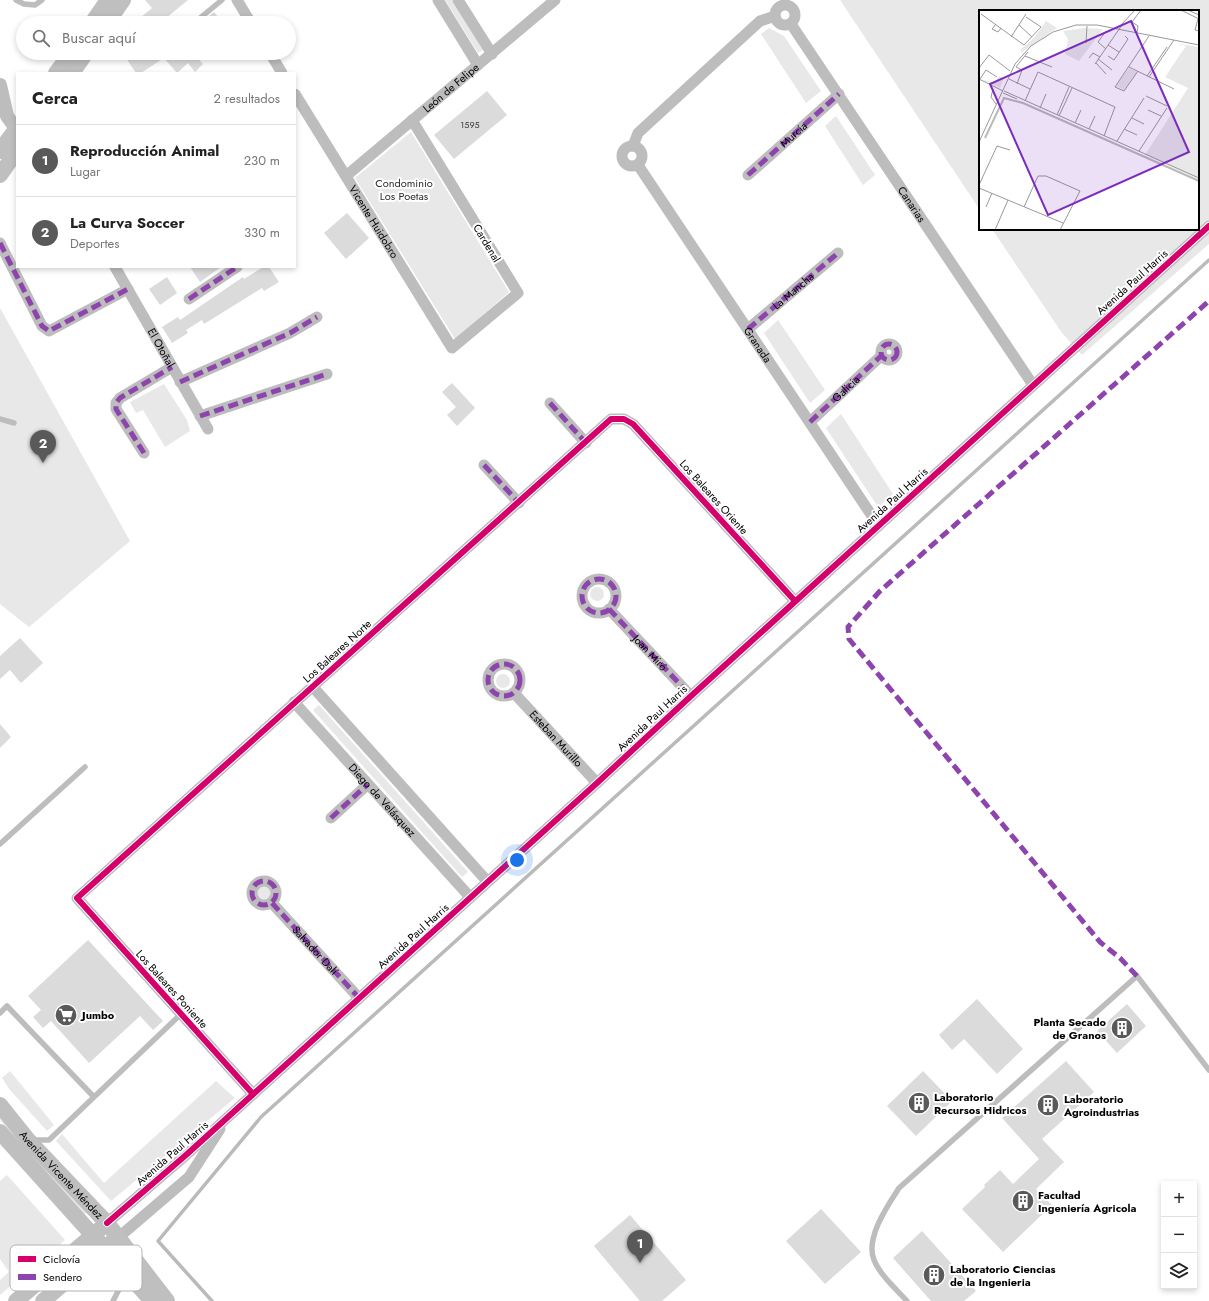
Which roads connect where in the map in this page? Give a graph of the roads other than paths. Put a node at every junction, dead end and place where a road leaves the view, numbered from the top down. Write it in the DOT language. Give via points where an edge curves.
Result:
graph roads {
  1 [pos="16,0"];
  2 [pos="42,0"];
  3 [pos="108,0"];
  4 [pos="123,0"];
  5 [pos="222,0"];
  6 [pos="237,0"];
  7 [pos="438,0"];
  8 [pos="458,0"];
  9 [pos="555,0"];
  10 [pos="97,16"];
  11 [pos="112,16"];
  12 [pos="203,16"];
  13 [pos="247,16"];
  14 [pos="775,16"];
  15 [pos="792,24"];
  16 [pos="492,54"];
  17 [pos="66,60"];
  18 [pos="81,60"];
  19 [pos="274,60"];
  20 [pos="478,65"];
  21 [pos="57,72"];
  22 [pos="73,72"];
  23 [pos="281,72"];
  24 [pos="0,85"];
  25 [pos="839,94"];
  26 [pos="296,96"];
  27 [pos="412,120"];
  28 [pos="16,125"];
  29 [pos="16,127"];
  30 [pos="633,146"];
  31 [pos="0,151"];
  32 [pos="16,152"];
  33 [pos="638,165"];
  34 [pos="0,175"];
  35 [pos="748,175"];
  36 [pos="346,176"];
  37 [pos="1209,226"];
  38 [pos="0,244"];
  39 [pos="838,253"];
  40 [pos="116,268"];
  41 [pos="236,268"];
  42 [pos="128,289"];
  43 [pos="189,299"];
  44 [pos="316,317"];
  45 [pos="748,329"];
  46 [pos="452,348"];
  47 [pos="882,355"];
  48 [pos="172,367"];
  49 [pos="327,374"];
  50 [pos="180,382"];
  51 [pos="1033,385"];
  52 [pos="550,403"];
  53 [pos="200,416"];
  54 [pos="0,419"];
  55 [pos="611,419"];
  56 [pos="810,422"];
  57 [pos="14,423"];
  58 [pos="208,429"];
  59 [pos="586,443"];
  60 [pos="144,453"];
  61 [pos="484,465"];
  62 [pos="519,503"];
  63 [pos="878,525"];
  64 [pos="795,601"];
  65 [pos="609,609"];
  66 [pos="312,686"];
  67 [pos="514,693"];
  68 [pos="691,696"];
  69 [pos="294,702"];
  70 [pos="85,767"];
  71 [pos="368,784"];
  72 [pos="597,784"];
  73 [pos="331,818"];
  74 [pos="0,844"];
  75 [pos="487,882"];
  76 [pos="470,897"];
  77 [pos="77,898"];
  78 [pos="272,903"];
  79 [pos="359,998"];
  80 [pos="0,1013"];
  81 [pos="181,1014"];
  82 [pos="1209,1070"];
  83 [pos="253,1094"];
  84 [pos="93,1096"];
  85 [pos="0,1105"];
  86 [pos="229,1116"];
  87 [pos="0,1132"];
  88 [pos="28,1140"];
  89 [pos="107,1223"];
  90 [pos="93,1235"];
  91 [pos="119,1237"];
  92 [pos="81,1245"];
  93 [pos="102,1245"];
  94 [pos="109,1245"];
  95 [pos="125,1245"];
  96 [pos="142,1268"];
  97 [pos="142,1290"];
  98 [pos="28,1291"];
  99 [pos="58,1291"];
  100 [pos="118,1291"];
  101 [pos="48,1300"];
  102 [pos="16,1301"];
  103 [pos="113,1301"];
  104 [pos="152,1301"];
  105 [pos="167,1301"];
  106 [pos="907,1301"];
  1 -- 2 [label="lane" via="35,5"];
  3 -- 10 [label="main road"];
  4 -- 11 [label="main road"];
  5 -- 12 [label="lane"];
  6 -- 13 [label="street"];
  7 -- 20 [label="street"];
  8 -- 16 [label="street"];
  9 -- 16 [label="street, León de Felipe"];
  14 -- 15 [label="street" via="782,26"];
  14 -- 15 [label="street, Canarias" via="780,7 790,6 796,15"];
  14 -- 30 [label="street" via="754,26 638,133"];
  15 -- 25 [label="street, Canarias"];
  16 -- 20 [label="street, León de Felipe"];
  17 -- 21 [label="main road"];
  18 -- 22 [label="main road"];
  19 -- 23 [label="street"];
  20 -- 27 [label="street, León de Felipe"];
  24 -- 28 [label="street" via="6,116"];
  25 -- 35 [label="street, Murcia"];
  25 -- 51 [label="street, Canarias"];
  26 -- 36 [label="street, Vicente Huidobro"];
  27 -- 36 [label="street, León de Felipe"];
  27 -- 46 [label="street, Cardenal" via="518,293"];
  29 -- 31 [label="main road"];
  30 -- 33 [label="street" via="642,153 642,160"];
  30 -- 33 [label="street" via="626,148 622,157 627,166"];
  32 -- 34 [label="main road"];
  33 -- 45 [label="street, Granada"];
  36 -- 46 [label="street, Vicente Huidobro"];
  37 -- 51 [label="street, Avenida Paul Harris"];
  38 -- 42 [label="street" via="42,326 49,331"];
  39 -- 45 [label="street, La Mancha"];
  40 -- 42 [label="street, El Otoñal"];
  41 -- 43 [label="street"];
  42 -- 48 [label="street, El Otoñal"];
  44 -- 50 [label="street" via="290,333"];
  45 -- 56 [label="street, Granada"];
  47 -- 56 [label="street, Galicia"];
  48 -- 50 [label="street, El Otoñal"];
  48 -- 60 [label="street" via="120,398 116,403 116,409"];
  49 -- 53 [label="street"];
  50 -- 53 [label="street, El Otoñal"];
  51 -- 63 [label="street, Avenida Paul Harris"];
  52 -- 59 [label="street"];
  53 -- 58 [label="street, El Otoñal"];
  54 -- 57 [label="lane"];
  55 -- 59 [label="street, Los Baleares Norte"];
  55 -- 64 [label="street, Los Baleares Oriente" via="624,419 633,424"];
  56 -- 63 [label="street, Granada"];
  59 -- 62 [label="street, Los Baleares Norte"];
  61 -- 62 [label="street"];
  62 -- 66 [label="street, Los Baleares Norte"];
  63 -- 64 [label="street, Avenida Paul Harris"];
  64 -- 68 [label="street, Avenida Paul Harris"];
  65 -- 68 [label="street, Joan Miró"];
  66 -- 69 [label="street, Los Baleares Norte"];
  66 -- 75 [label="street"];
  67 -- 72 [label="street, Esteban Murillo"];
  68 -- 72 [label="street, Avenida Paul Harris"];
  69 -- 71 [label="street, Diego de Velásquez"];
  69 -- 77 [label="street, Los Baleares Norte"];
  70 -- 74 [label="lane"];
  71 -- 73 [label="street"];
  71 -- 76 [label="street, Diego de Velásquez"];
  72 -- 75 [label="street, Avenida Paul Harris"];
  75 -- 76 [label="street, Avenida Paul Harris"];
  76 -- 79 [label="street, Avenida Paul Harris"];
  77 -- 81 [label="street, Los Baleares Poniente"];
  78 -- 79 [label="street, Salvador Dalí"];
  79 -- 83 [label="street, Avenida Paul Harris"];
  80 -- 84 [label="lane" via="7,1006"];
  81 -- 83 [label="street, Los Baleares Poniente"];
  81 -- 84 [label="lane"];
  82 -- 106 [label="lane" via="1137,976 899,1188 879,1220 872,1247 873,1259 880,1270"];
  83 -- 86 [label="street, Avenida Paul Harris"];
  84 -- 88 [label="lane" via="48,1140"];
  85 -- 88 [label="main road, Avenida Vicente Méndez"];
  86 -- 89 [label="street, Avenida Paul Harris"];
  86 -- 91 [label="street, Avenida Paul Harris" via="189,1177"];
  87 -- 90 [label="main road, Avenida Vicente Méndez"];
  88 -- 89 [label="main road, Avenida Vicente Méndez"];
  89 -- 90 [label="main road, Avenida Paul Harris"];
  89 -- 91 [label="main road, Avenida Vicente Méndez"];
  90 -- 92 [label="main road, Avenida Paul Harris"];
  90 -- 93 [label="main road, Avenida Vicente Méndez"];
  91 -- 94 [label="main road, Avenida Paul Harris"];
  91 -- 95 [label="main road, Avenida Vicente Méndez"];
  96 -- 105 [label="main road, Avenida Vicente Méndez"];
  97 -- 104 [label="main road, Avenida Vicente Méndez"];
  98 -- 102 [label="main road, Avenida Paul Harris"];
  99 -- 101 [label="main road, Avenida Paul Harris"];
  100 -- 103 [label="lane"];
}
